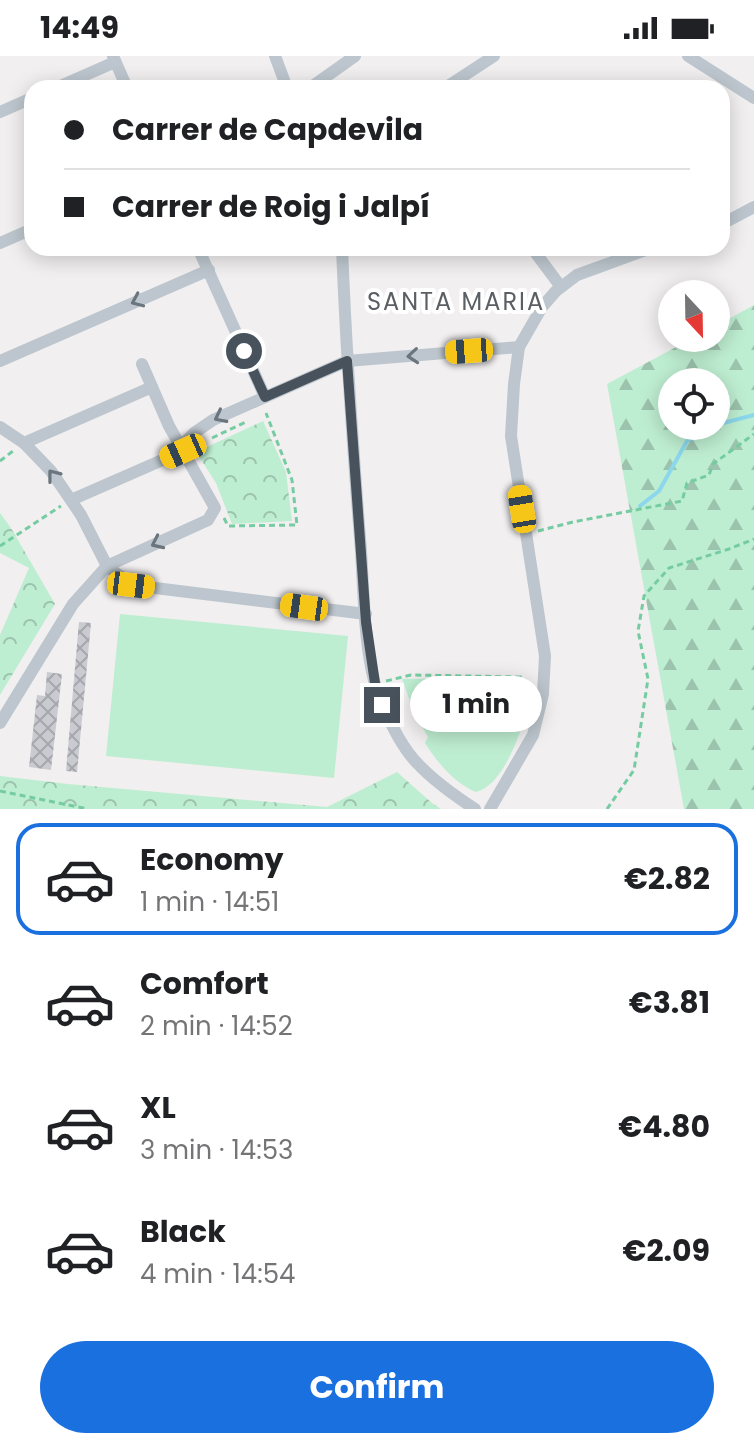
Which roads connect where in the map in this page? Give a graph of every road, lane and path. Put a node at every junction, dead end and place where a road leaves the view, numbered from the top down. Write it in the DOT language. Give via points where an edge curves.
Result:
graph roads {
  1 [pos="275,56"];
  2 [pos="355,56"];
  3 [pos="494,56"];
  4 [pos="688,56"];
  5 [pos="114,59"];
  6 [pos="72,80"];
  7 [pos="123,80"];
  8 [pos="284,80"];
  9 [pos="321,80"];
  10 [pos="457,80"];
  11 [pos="726,80"];
  12 [pos="730,83"];
  13 [pos="754,98"];
  14 [pos="24,102"];
  15 [pos="0,112"];
  16 [pos="754,207"];
  17 [pos="730,220"];
  18 [pos="24,232"];
  19 [pos="0,243"];
  20 [pos="202,256"];
  21 [pos="342,256"];
  22 [pos="538,256"];
  23 [pos="629,256"];
  24 [pos="209,270"];
  25 [pos="561,287"];
  26 [pos="519,347"];
  27 [pos="0,361"];
  28 [pos="347,361"];
  29 [pos="142,364"];
  30 [pos="152,387"];
  31 [pos="265,397"];
  32 [pos="266,412"];
  33 [pos="253,418"];
  34 [pos="0,427"];
  35 [pos="754,434"];
  36 [pos="203,442"];
  37 [pos="24,443"];
  38 [pos="182,448"];
  39 [pos="71,500"];
  40 [pos="222,514"];
  41 [pos="526,534"];
  42 [pos="754,539"];
  43 [pos="0,546"];
  44 [pos="107,566"];
  45 [pos="366,614"];
  46 [pos="375,683"];
  47 [pos="543,694"];
  48 [pos="0,723"];
  49 [pos="0,791"];
  50 [pos="88,809"];
  51 [pos="475,809"];
  52 [pos="490,809"];
  53 [pos="607,809"];
  1 -- 8 [label="street"];
  2 -- 9 [label="street"];
  3 -- 10 [label="street"];
  4 -- 11 [label="street"];
  5 -- 6 [label="street"];
  5 -- 7 [label="street"];
  12 -- 13 [label="street"];
  14 -- 15 [label="street"];
  16 -- 17 [label="street"];
  18 -- 19 [label="street"];
  20 -- 24 [label="street"];
  21 -- 28 [label="street"];
  22 -- 25 [label="street"];
  23 -- 25 [label="street" via="577,275"];
  24 -- 27 [label="street, one-way"];
  24 -- 31 [label="street"];
  25 -- 26 [label="street" via="542,307"];
  26 -- 28 [label="street, one-way"];
  26 -- 41 [label="street" via="511,436"];
  28 -- 31 [label="street"];
  28 -- 45 [label="street"];
  29 -- 30 [label="street"];
  30 -- 37 [label="street"];
  30 -- 38 [label="street"];
  31 -- 38 [label="street, one-way" via="213,420"];
  32 -- 40 [label="path" via="292,480 297,525 228,526"];
  33 -- 36 [label="path"];
  34 -- 37 [label="street"];
  35 -- 41 [label="path" via="713,464 709,475 687,483 682,501"];
  39 -- 37 [label="street, one-way"];
  38 -- 39 [label="street"];
  38 -- 44 [label="street, one-way" via="215,508 208,520"];
  39 -- 43 [label="path"];
  39 -- 44 [label="street"];
  41 -- 47 [label="street" via="545,656"];
  42 -- 53 [label="path" via="669,568 644,596 638,631 648,679 634,770"];
  44 -- 45 [label="street" via="131,585"];
  44 -- 48 [label="street" via="73,604"];
  45 -- 46 [label="street"];
  46 -- 47 [label="path" via="411,675 521,677"];
  46 -- 51 [label="street" via="416,763"];
  47 -- 52 [label="street" via="533,735"];
  49 -- 50 [label="path"];
}
